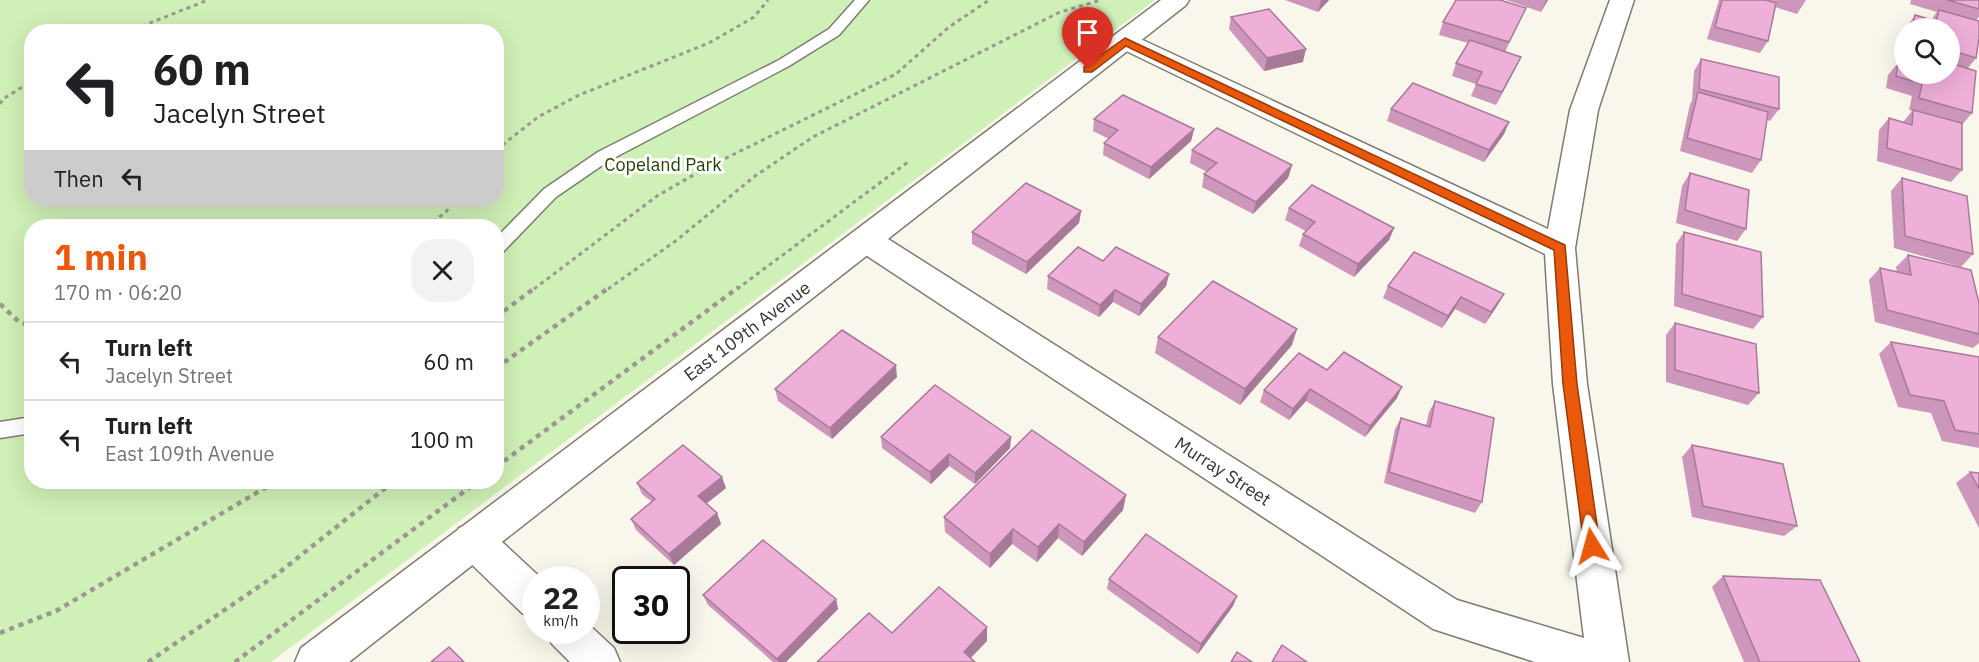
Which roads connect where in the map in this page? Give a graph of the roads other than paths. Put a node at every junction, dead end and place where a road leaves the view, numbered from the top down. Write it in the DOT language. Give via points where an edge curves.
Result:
graph roads {
  1 [pos="862,0"];
  2 [pos="1177,0"];
  3 [pos="1622,0"];
  4 [pos="1125,41"];
  5 [pos="866,240"];
  6 [pos="504,241"];
  7 [pos="1560,248"];
  8 [pos="24,426"];
  9 [pos="0,430"];
  10 [pos="473,540"];
  11 [pos="522,587"];
  12 [pos="580,644"];
  13 [pos="316,662"];
  14 [pos="599,662"];
  15 [pos="1599,662"];
  16 [pos="1608,662"];
  1 -- 6 [label="lane" via="834,32 784,63 604,156 550,193"];
  2 -- 4 [label="street, East 109th Avenue"];
  3 -- 7 [label="street" via="1584,110"];
  4 -- 5 [label="street, East 109th Avenue"];
  4 -- 7 [label="street"];
  5 -- 10 [label="street, East 109th Avenue"];
  5 -- 15 [label="street, Murray Street" via="1447,616"];
  7 -- 16 [label="street" via="1570,384"];
  8 -- 9 [label="lane"];
  10 -- 11 [label="street"];
  10 -- 13 [label="street, East 109th Avenue"];
  12 -- 14 [label="street"];
}
